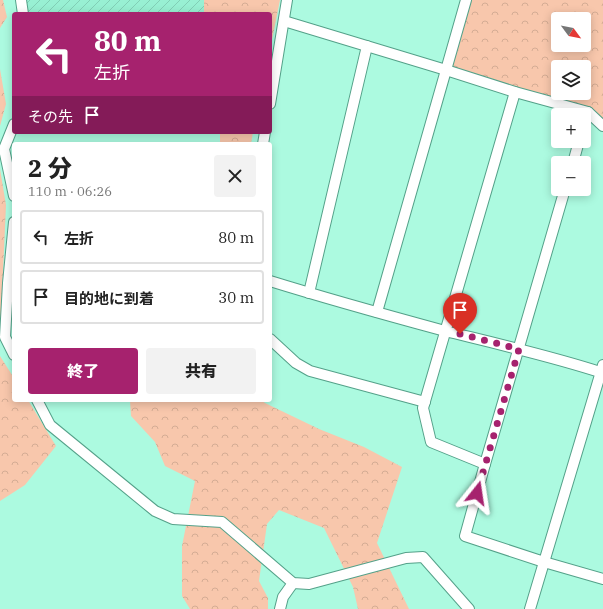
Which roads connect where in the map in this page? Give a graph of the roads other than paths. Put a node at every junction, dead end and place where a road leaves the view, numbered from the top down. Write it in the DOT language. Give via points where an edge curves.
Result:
graph roads {
  1 [pos="21,0"];
  2 [pos="287,0"];
  3 [pos="466,0"];
  4 [pos="23,12"];
  5 [pos="284,22"];
  6 [pos="367,46"];
  7 [pos="446,70"];
  8 [pos="272,92"];
  9 [pos="515,92"];
  10 [pos="573,108"];
  11 [pos="591,115"];
  12 [pos="603,126"];
  13 [pos="12,129"];
  14 [pos="12,187"];
  15 [pos="563,196"];
  16 [pos="12,241"];
  17 [pos="272,282"];
  18 [pos="309,293"];
  19 [pos="377,312"];
  20 [pos="446,331"];
  21 [pos="2,338"];
  22 [pos="272,341"];
  23 [pos="519,349"];
  24 [pos="12,352"];
  25 [pos="602,370"];
  26 [pos="38,402"];
  27 [pos="425,402"];
  28 [pos="485,464"];
  29 [pos="544,562"];
  30 [pos="603,579"];
  31 [pos="293,583"];
  32 [pos="280,609"];
  33 [pos="469,609"];
  34 [pos="530,609"];
  1 -- 4 [label="street"];
  2 -- 5 [label="street"];
  3 -- 7 [label="street"];
  5 -- 6 [label="street"];
  5 -- 8 [label="street"];
  6 -- 7 [label="street"];
  6 -- 18 [label="street"];
  7 -- 9 [label="street"];
  7 -- 19 [label="street"];
  9 -- 10 [label="street"];
  9 -- 20 [label="street"];
  11 -- 12 [label="street"];
  13 -- 14 [label="street" via="4,149"];
  15 -- 23 [label="street"];
  16 -- 21 [label="street"];
  17 -- 18 [label="street"];
  18 -- 19 [label="street"];
  19 -- 20 [label="street"];
  20 -- 23 [label="street"];
  20 -- 27 [label="street"];
  21 -- 24 [label="street"];
  22 -- 27 [label="street" via="296,363 310,371"];
  23 -- 25 [label="street"];
  23 -- 28 [label="street"];
  25 -- 29 [label="street"];
  26 -- 31 [label="street" via="50,425 155,511 173,519 222,522"];
  27 -- 28 [label="street" via="423,408 431,442"];
  28 -- 29 [label="street" via="465,536"];
  29 -- 30 [label="street"];
  29 -- 34 [label="street"];
  31 -- 32 [label="street" via="283,597"];
  31 -- 33 [label="street" via="309,584 406,558 423,557"];
}
